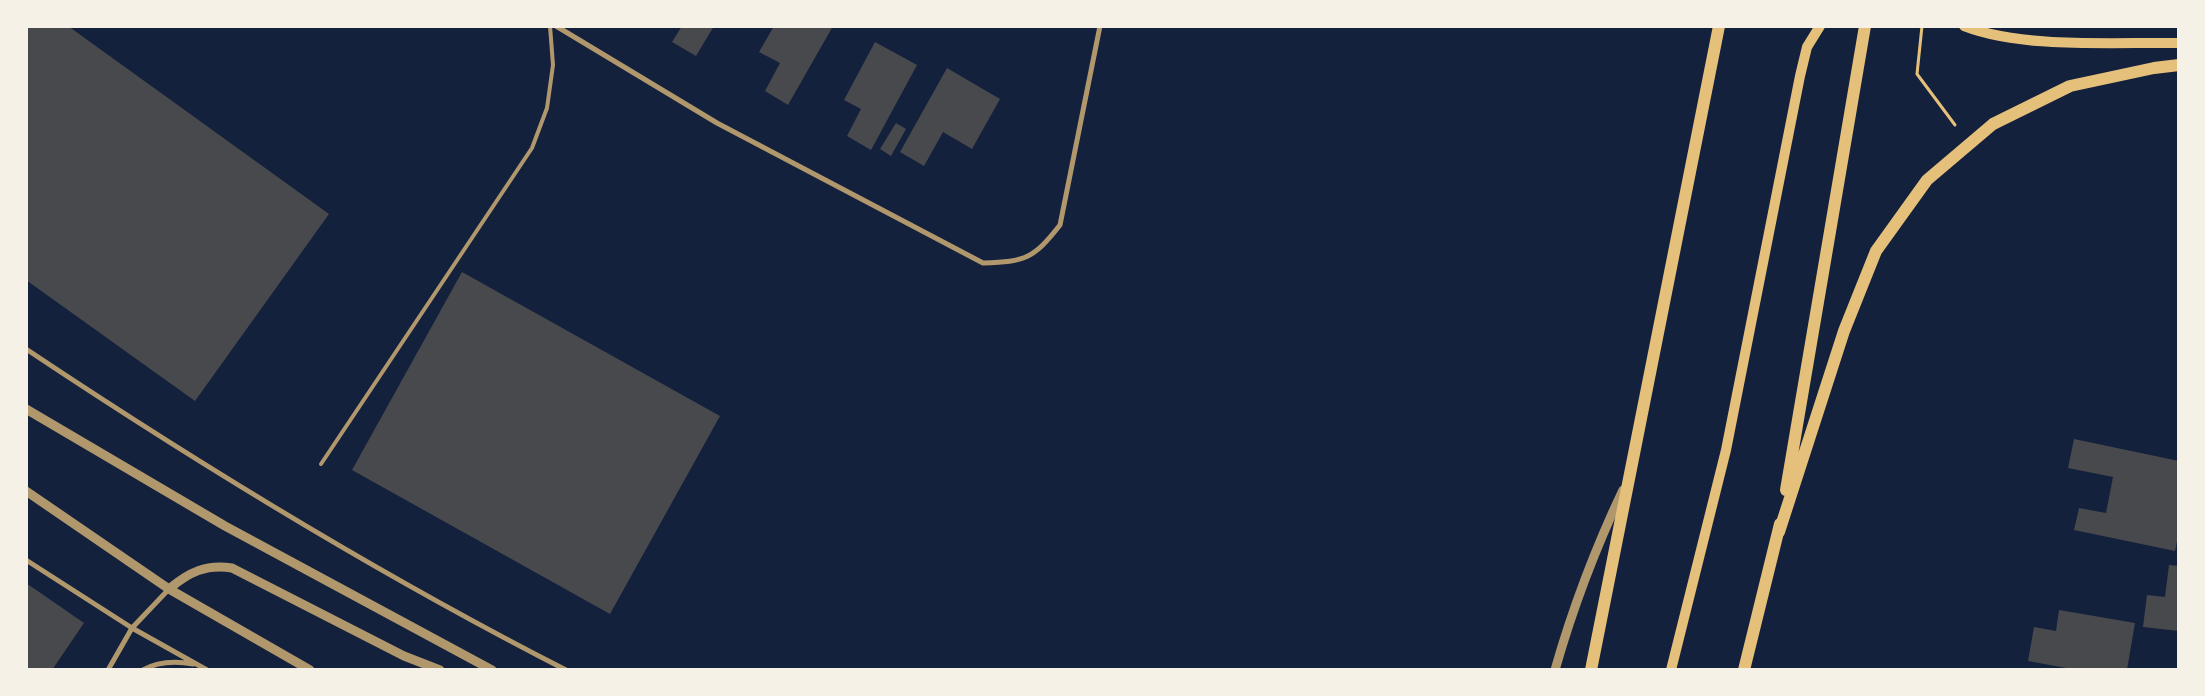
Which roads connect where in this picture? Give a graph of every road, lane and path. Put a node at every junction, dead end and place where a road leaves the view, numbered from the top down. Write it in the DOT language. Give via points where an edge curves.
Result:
graph roads {
  1 [pos="550,26"];
  2 [pos="556,26"];
  3 [pos="1100,26"];
  4 [pos="1719,26"];
  5 [pos="1820,26"];
  6 [pos="1865,26"];
  7 [pos="1922,26"];
  8 [pos="1964,26"];
  9 [pos="2179,42"];
  10 [pos="2179,64"];
  11 [pos="1969,144"];
  12 [pos="26,349"];
  13 [pos="26,409"];
  14 [pos="321,464"];
  15 [pos="1630,476"];
  16 [pos="26,491"];
  17 [pos="1779,532"];
  18 [pos="26,560"];
  19 [pos="169,588"];
  20 [pos="132,628"];
  21 [pos="199,666"];
  22 [pos="108,670"];
  23 [pos="143,670"];
  24 [pos="207,670"];
  25 [pos="310,670"];
  26 [pos="440,670"];
  27 [pos="492,670"];
  28 [pos="566,670"];
  29 [pos="1555,670"];
  30 [pos="1590,670"];
  31 [pos="1671,670"];
  32 [pos="1744,670"];
  1 -- 14 [label="lane" via="553,65 548,100 532,148"];
  2 -- 3 [label="street" via="717,123 983,263 1013,263 1041,249 1060,224"];
  4 -- 15 [label="main road"];
  5 -- 31 [label="main road" via="1807,47 1800,76 1726,450"];
  6 -- 17 [label="main road"];
  7 -- 11 [label="path" via="1916,74"];
  8 -- 9 [label="main road" via="2020,39"];
  10 -- 11 [label="main road" via="2070,86 1993,124"];
  11 -- 17 [label="main road" via="1927,180 1876,250 1844,331"];
  12 -- 28 [label="street" via="297,519 464,618"];
  13 -- 27 [label="street" via="225,526"];
  15 -- 29 [label="street" via="1597,544"];
  15 -- 30 [label="main road"];
  16 -- 19 [label="street"];
  17 -- 32 [label="main road"];
  18 -- 20 [label="street"];
  19 -- 20 [label="street"];
  19 -- 25 [label="street"];
  19 -- 26 [label="street" via="184,576 203,568 232,568 404,656"];
  20 -- 21 [label="street"];
  20 -- 22 [label="street"];
  21 -- 23 [label="street" via="163,662"];
  21 -- 24 [label="street"];
}
